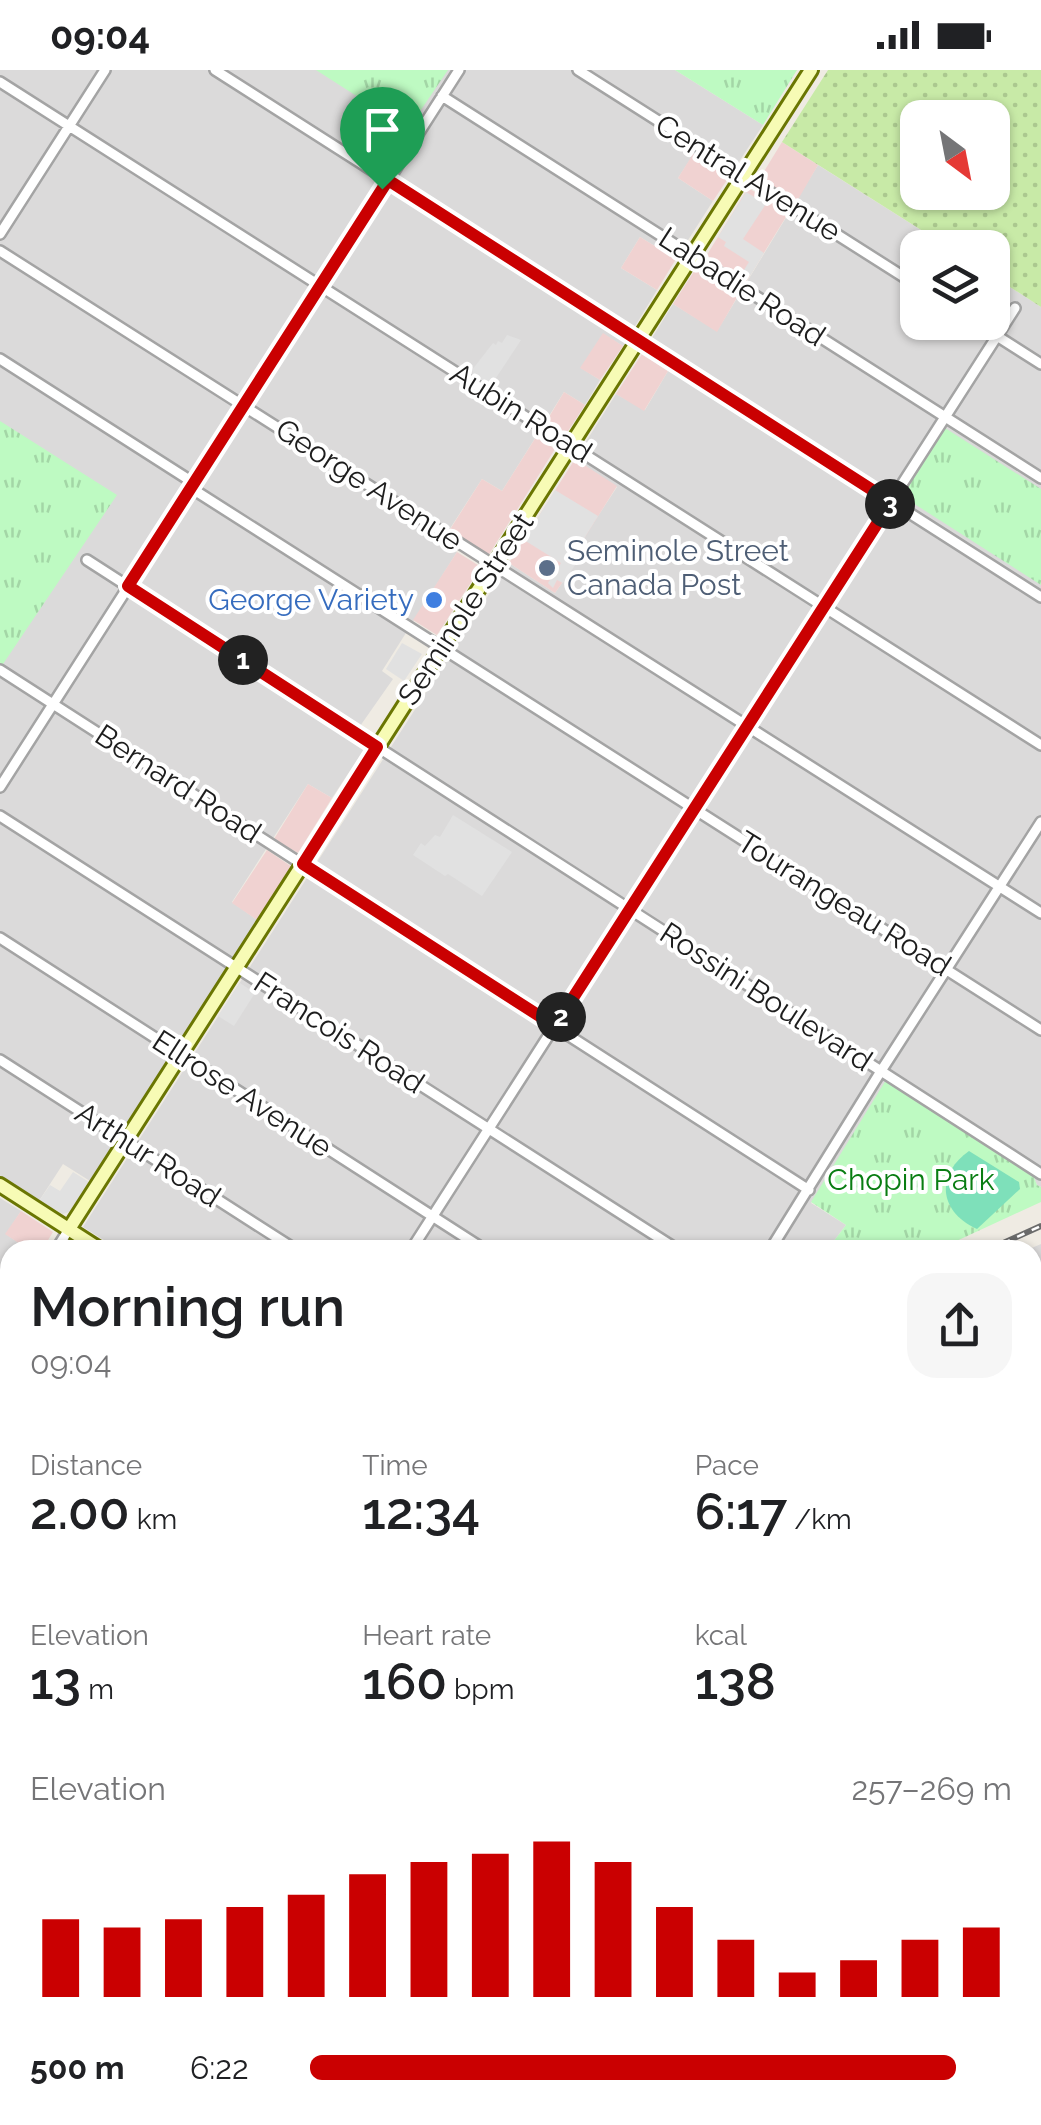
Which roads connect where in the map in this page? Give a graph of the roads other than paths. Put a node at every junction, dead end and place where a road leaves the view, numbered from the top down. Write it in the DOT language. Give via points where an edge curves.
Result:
graph roads {
  1 [pos="105,70"];
  2 [pos="214,70"];
  3 [pos="458,70"];
  4 [pos="578,70"];
  5 [pos="811,70"];
  6 [pos="0,82"];
  7 [pos="442,96"];
  8 [pos="70,126"];
  9 [pos="744,176"];
  10 [pos="388,180"];
  11 [pos="0,234"];
  12 [pos="0,250"];
  13 [pos="693,256"];
  14 [pos="900,275"];
  15 [pos="320,286"];
  16 [pos="1015,308"];
  17 [pos="1010,316"];
  18 [pos="639,340"];
  19 [pos="994,340"];
  20 [pos="1003,340"];
  21 [pos="0,360"];
  22 [pos="1041,364"];
  23 [pos="244,406"];
  24 [pos="945,417"];
  25 [pos="572,446"];
  26 [pos="1041,478"];
  27 [pos="193,486"];
  28 [pos="891,502"];
  29 [pos="87,560"];
  30 [pos="495,566"];
  31 [pos="128,586"];
  32 [pos="1041,597"];
  33 [pos="824,607"];
  34 [pos="440,648"];
  35 [pos="0,670"];
  36 [pos="53,704"];
  37 [pos="747,728"];
  38 [pos="1041,745"];
  39 [pos="377,747"];
  40 [pos="0,786"];
  41 [pos="694,810"];
  42 [pos="0,816"];
  43 [pos="1041,822"];
  44 [pos="303,864"];
  45 [pos="1000,887"];
  46 [pos="630,910"];
  47 [pos="1041,913"];
  48 [pos="0,938"];
  49 [pos="238,968"];
  50 [pos="947,970"];
  51 [pos="555,1026"];
  52 [pos="1041,1030"];
  53 [pos="182,1055"];
  54 [pos="0,1060"];
  55 [pos="881,1071"];
  56 [pos="489,1129"];
  57 [pos="127,1141"];
  58 [pos="1041,1174"];
  59 [pos="0,1185"];
  60 [pos="809,1190"];
  61 [pos="433,1216"];
  62 [pos="69,1230"];
  63 [pos="62,1240"];
  64 [pos="85,1240"];
  65 [pos="280,1240"];
  66 [pos="417,1240"];
  67 [pos="469,1240"];
  68 [pos="662,1240"];
  69 [pos="776,1240"];
  1 -- 8 [label="street"];
  2 -- 10 [label="street"];
  3 -- 7 [label="street"];
  4 -- 9 [label="street, Central Avenue"];
  5 -- 9 [label="street, Seminole Street"];
  6 -- 8 [label="street, Aubin Road"];
  7 -- 10 [label="street"];
  7 -- 13 [label="street, Labadie Road"];
  8 -- 11 [label="street"];
  8 -- 15 [label="street, Aubin Road"];
  9 -- 13 [label="street, Seminole Street"];
  9 -- 14 [label="street, Central Avenue"];
  10 -- 15 [label="street"];
  10 -- 18 [label="street"];
  12 -- 23 [label="street, George Avenue"];
  13 -- 18 [label="street, Seminole Street"];
  13 -- 24 [label="street, Labadie Road"];
  15 -- 23 [label="street"];
  15 -- 25 [label="street, Aubin Road"];
  16 -- 17 [label="street"];
  18 -- 25 [label="street, Seminole Street"];
  18 -- 28 [label="street"];
  19 -- 24 [label="street"];
  20 -- 22 [label="street"];
  21 -- 27 [label="street, Tourangeau Road"];
  23 -- 27 [label="street"];
  23 -- 30 [label="street, George Avenue"];
  24 -- 26 [label="street, Labadie Road"];
  24 -- 28 [label="street"];
  25 -- 30 [label="street, Seminole Street"];
  25 -- 33 [label="street, Aubin Road"];
  27 -- 31 [label="street"];
  27 -- 34 [label="street, Tourangeau Road"];
  28 -- 32 [label="street"];
  28 -- 33 [label="street"];
  29 -- 31 [label="street, Rossini Boulevard"];
  30 -- 34 [label="street, Seminole Street"];
  30 -- 37 [label="street, George Avenue"];
  31 -- 36 [label="street"];
  31 -- 39 [label="street, Rossini Boulevard"];
  33 -- 37 [label="street"];
  33 -- 38 [label="street, Aubin Road"];
  34 -- 39 [label="street, Seminole Street"];
  34 -- 41 [label="street, Tourangeau Road"];
  35 -- 36 [label="street, Bernard Road"];
  36 -- 40 [label="street"];
  36 -- 44 [label="street, Bernard Road"];
  37 -- 41 [label="street"];
  37 -- 45 [label="street, George Avenue"];
  39 -- 44 [label="street, Seminole Street"];
  39 -- 46 [label="street, Rossini Boulevard"];
  41 -- 46 [label="street"];
  41 -- 50 [label="street, Tourangeau Road"];
  42 -- 49 [label="street, Francois Road"];
  43 -- 45 [label="street"];
  44 -- 49 [label="street, Seminole Street"];
  44 -- 51 [label="street, Bernard Road"];
  45 -- 47 [label="street, George Avenue"];
  45 -- 50 [label="street"];
  46 -- 51 [label="street"];
  46 -- 55 [label="street, Rossini Boulevard"];
  48 -- 53 [label="street, Ellrose Avenue"];
  49 -- 53 [label="street, Seminole Street"];
  49 -- 56 [label="street, Francois Road"];
  50 -- 52 [label="street, Tourangeau Road"];
  50 -- 55 [label="street"];
  51 -- 56 [label="street"];
  51 -- 60 [label="street, Bernard Road"];
  53 -- 57 [label="street, Seminole Street"];
  53 -- 61 [label="street, Ellrose Avenue"];
  54 -- 57 [label="street, Arthur Road"];
  55 -- 58 [label="street, Rossini Boulevard"];
  55 -- 60 [label="street"];
  56 -- 61 [label="street"];
  56 -- 68 [label="street, Francois Road"];
  57 -- 62 [label="street, Seminole Street"];
  57 -- 65 [label="street, Arthur Road"];
  59 -- 62 [label="street"];
  60 -- 69 [label="street"];
  61 -- 66 [label="street"];
  61 -- 67 [label="street, Ellrose Avenue"];
  62 -- 63 [label="street, Seminole Street"];
  62 -- 64 [label="street"];
}
